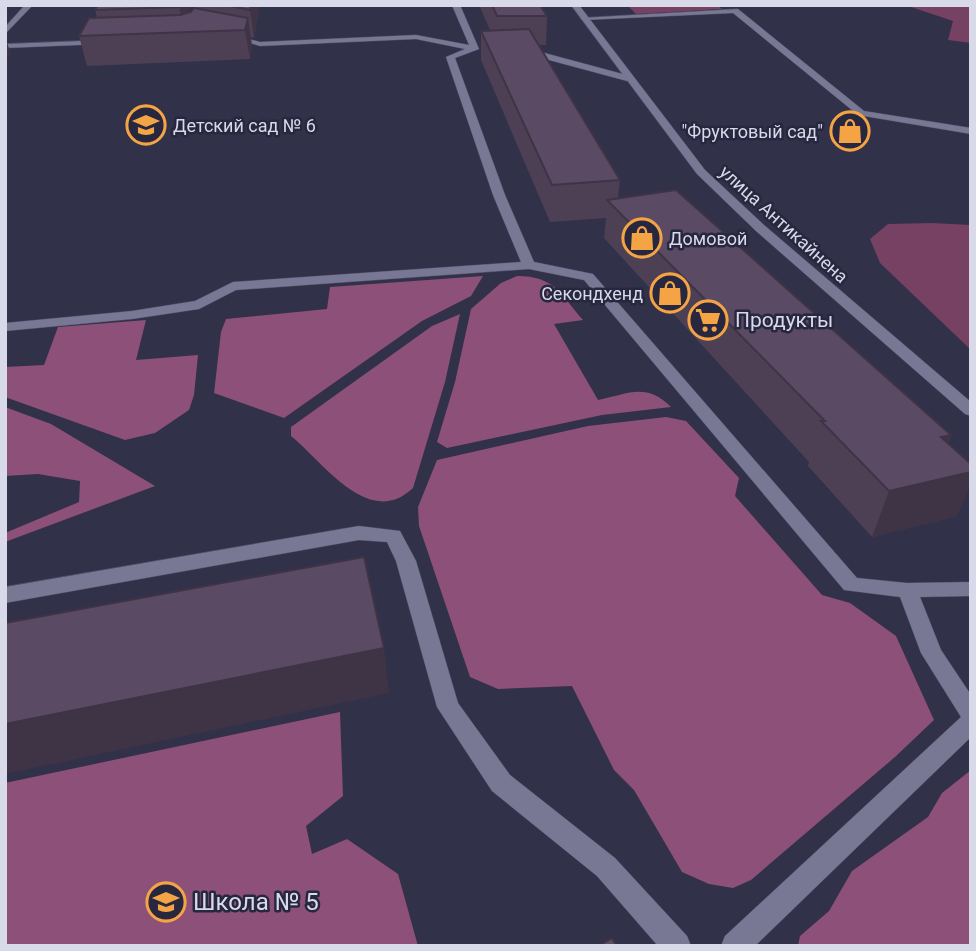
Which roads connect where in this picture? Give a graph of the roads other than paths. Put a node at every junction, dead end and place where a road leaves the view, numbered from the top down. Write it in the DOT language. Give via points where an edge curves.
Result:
graph roads {
  1 [pos="29,5"];
  2 [pos="456,5"];
  3 [pos="580,9"];
  4 [pos="5,32"];
  5 [pos="218,34"];
  6 [pos="116,41"];
  7 [pos="5,46"];
  8 [pos="481,49"];
  9 [pos="513,51"];
  10 [pos="614,59"];
  11 [pos="559,62"];
  12 [pos="627,78"];
  13 [pos="971,131"];
  14 [pos="529,265"];
  15 [pos="5,327"];
  16 [pos="971,411"];
  17 [pos="971,589"];
  18 [pos="907,590"];
  19 [pos="5,595"];
  20 [pos="971,714"];
  21 [pos="971,722"];
  22 [pos="677,946"];
  23 [pos="735,946"];
  1 -- 4 [label="street"];
  2 -- 8 [label="street"];
  3 -- 10 [label="street, улица Антикайнена"];
  3 -- 13 [label="street" via="735,11 861,113"];
  5 -- 8 [label="street" via="260,44 416,37"];
  6 -- 7 [label="street"];
  8 -- 14 [label="street" via="450,57"];
  9 -- 11 [label="street"];
  10 -- 11 [label="street"];
  10 -- 12 [label="street, улица Антикайнена"];
  11 -- 12 [label="street"];
  12 -- 16 [label="street, улица Антикайнена" via="701,173"];
  14 -- 15 [label="street" via="233,286 199,305"];
  14 -- 18 [label="street" via="588,277 851,584"];
  17 -- 18 [label="street"];
  18 -- 20 [label="street" via="932,653"];
  19 -- 22 [label="street" via="359,533 393,536 406,561 448,708 502,783 606,867"];
  21 -- 23 [label="street"];
}
